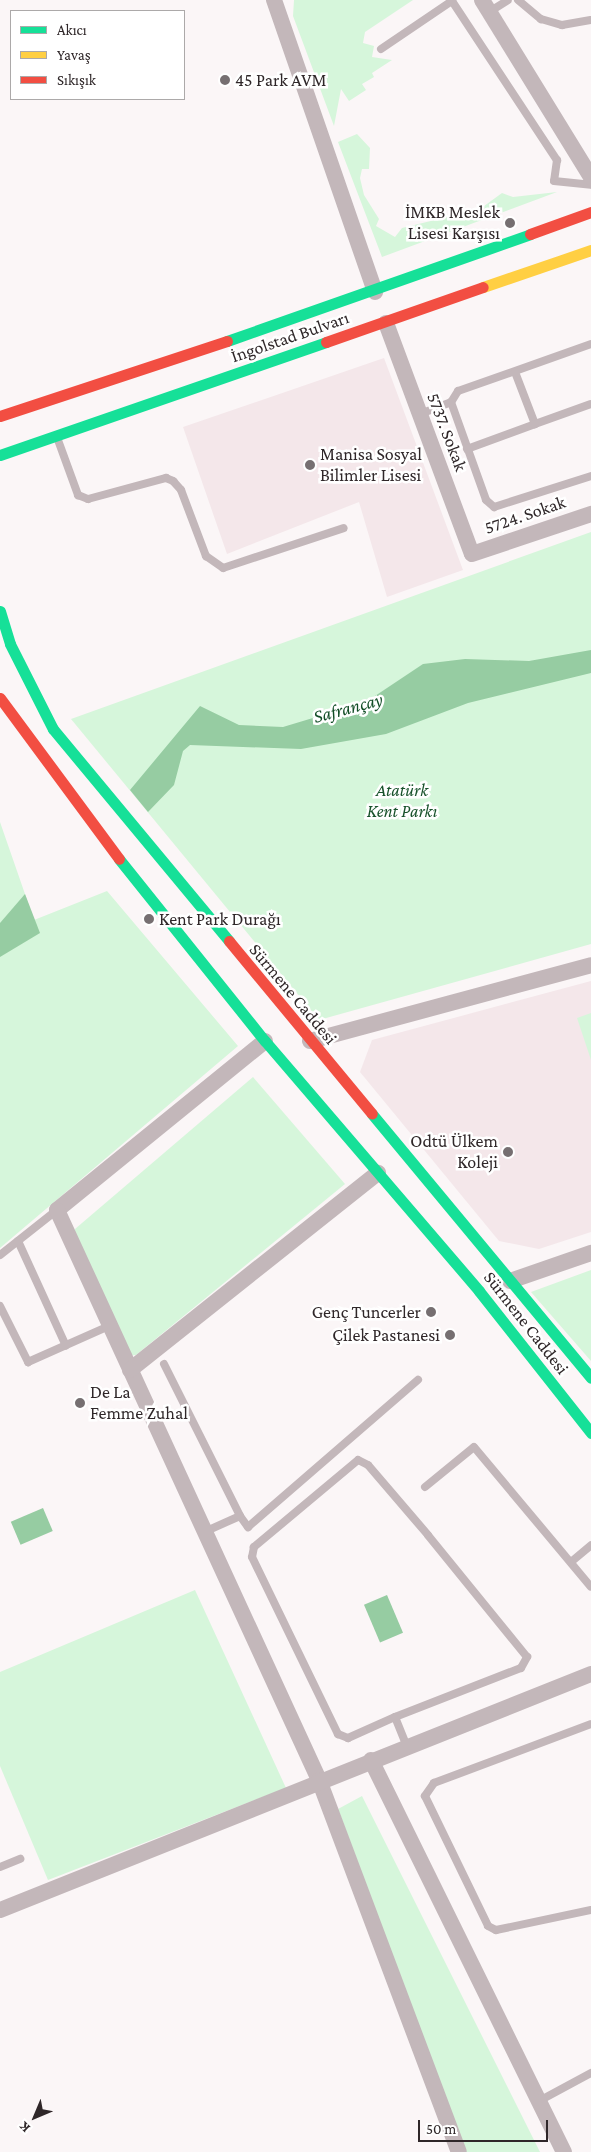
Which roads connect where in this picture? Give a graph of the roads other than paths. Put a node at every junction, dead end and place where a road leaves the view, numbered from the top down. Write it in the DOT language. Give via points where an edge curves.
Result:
graph roads {
  1 [pos="274,0"];
  2 [pos="452,0"];
  3 [pos="508,0"];
  4 [pos="518,0"];
  5 [pos="485,6"];
  6 [pos="591,20"];
  7 [pos="381,49"];
  8 [pos="591,176"];
  9 [pos="591,185"];
  10 [pos="591,212"];
  11 [pos="591,250"];
  12 [pos="374,292"];
  13 [pos="386,324"];
  14 [pos="591,344"];
  15 [pos="515,372"];
  16 [pos="451,402"];
  17 [pos="591,404"];
  18 [pos="420,414"];
  19 [pos="0,416"];
  20 [pos="535,424"];
  21 [pos="57,435"];
  22 [pos="467,449"];
  23 [pos="0,455"];
  24 [pos="591,476"];
  25 [pos="591,514"];
  26 [pos="344,528"];
  27 [pos="472,554"];
  28 [pos="0,611"];
  29 [pos="0,698"];
  30 [pos="129,826"];
  31 [pos="107,844"];
  32 [pos="591,965"];
  33 [pos="265,1041"];
  34 [pos="309,1050"];
  35 [pos="290,1069"];
  36 [pos="378,1173"];
  37 [pos="57,1210"];
  38 [pos="18,1241"];
  39 [pos="591,1253"];
  40 [pos="0,1255"];
  41 [pos="510,1281"];
  42 [pos="479,1291"];
  43 [pos="0,1306"];
  44 [pos="108,1326"];
  45 [pos="66,1346"];
  46 [pos="164,1364"];
  47 [pos="130,1370"];
  48 [pos="591,1378"];
  49 [pos="418,1380"];
  50 [pos="591,1434"];
  51 [pos="426,1487"];
  52 [pos="240,1516"];
  53 [pos="206,1531"];
  54 [pos="591,1546"];
  55 [pos="571,1562"];
  56 [pos="591,1587"];
  57 [pos="591,1674"];
  58 [pos="395,1717"];
  59 [pos="591,1724"];
  60 [pos="407,1746"];
  61 [pos="371,1760"];
  62 [pos="319,1780"];
  63 [pos="20,1859"];
  64 [pos="0,1867"];
  65 [pos="0,1910"];
  66 [pos="591,1910"];
  67 [pos="591,2074"];
  68 [pos="539,2101"];
  69 [pos="459,2152"];
  70 [pos="564,2152"];
  1 -- 12 [label="street"];
  2 -- 7 [label="lane"];
  2 -- 9 [label="lane" via="557,160 554,181"];
  3 -- 5 [label="lane"];
  4 -- 6 [label="lane" via="542,19 562,24"];
  5 -- 8 [label="street"];
  10 -- 12 [label="main road, İngolstad Bulvarı"];
  11 -- 13 [label="main road, İngolstad Bulvarı"];
  12 -- 19 [label="main road, İngolstad Bulvarı"];
  13 -- 18 [label="street, 5737. Sokak"];
  13 -- 21 [label="main road, İngolstad Bulvarı"];
  14 -- 15 [label="lane"];
  15 -- 16 [label="lane" via="458,391"];
  15 -- 20 [label="lane"];
  16 -- 18 [label="lane"];
  16 -- 22 [label="lane"];
  17 -- 20 [label="lane"];
  18 -- 27 [label="street, 5737. Sokak"];
  20 -- 22 [label="lane"];
  21 -- 23 [label="main road, İngolstad Bulvarı"];
  21 -- 26 [label="lane" via="78,495 88,499 166,478 173,481 181,490 206,556 223,568"];
  22 -- 24 [label="lane" via="486,500 494,507"];
  25 -- 27 [label="street, 5724. Sokak"];
  28 -- 30 [label="main road, Sürmene Caddesi" via="10,644 53,729"];
  29 -- 31 [label="main road, Sürmene Caddesi"];
  30 -- 31 [label="main road"];
  30 -- 34 [label="main road, Sürmene Caddesi"];
  31 -- 33 [label="main road, Sürmene Caddesi"];
  32 -- 34 [label="street"];
  33 -- 35 [label="main road, Sürmene Caddesi"];
  33 -- 37 [label="street"];
  34 -- 35 [label="main road"];
  34 -- 41 [label="main road, Sürmene Caddesi"];
  35 -- 36 [label="main road, Sürmene Caddesi"];
  36 -- 42 [label="main road, Sürmene Caddesi"];
  36 -- 47 [label="street"];
  37 -- 38 [label="lane"];
  37 -- 44 [label="street"];
  38 -- 40 [label="lane"];
  38 -- 45 [label="lane"];
  39 -- 41 [label="street"];
  41 -- 42 [label="main road"];
  41 -- 48 [label="main road, Sürmene Caddesi"];
  42 -- 50 [label="main road, Sürmene Caddesi"];
  43 -- 45 [label="lane" via="28,1362"];
  44 -- 45 [label="lane"];
  44 -- 47 [label="street"];
  46 -- 52 [label="lane"];
  47 -- 53 [label="street"];
  49 -- 52 [label="lane" via="248,1527"];
  51 -- 55 [label="lane" via="474,1447"];
  52 -- 53 [label="lane"];
  53 -- 62 [label="street"];
  54 -- 55 [label="lane"];
  55 -- 56 [label="lane"];
  57 -- 60 [label="street"];
  58 -- 58 [label="lane" via="348,1738 338,1734 252,1557 254,1547 358,1460 368,1465 428,1534 527,1657 522,1668"];
  58 -- 60 [label="lane"];
  59 -- 66 [label="lane" via="434,1783 425,1796 488,1926 496,1930"];
  60 -- 61 [label="street"];
  61 -- 62 [label="street"];
  61 -- 68 [label="street"];
  62 -- 65 [label="street"];
  62 -- 69 [label="street"];
  63 -- 64 [label="lane"];
  67 -- 68 [label="lane"];
  68 -- 70 [label="street"];
}
